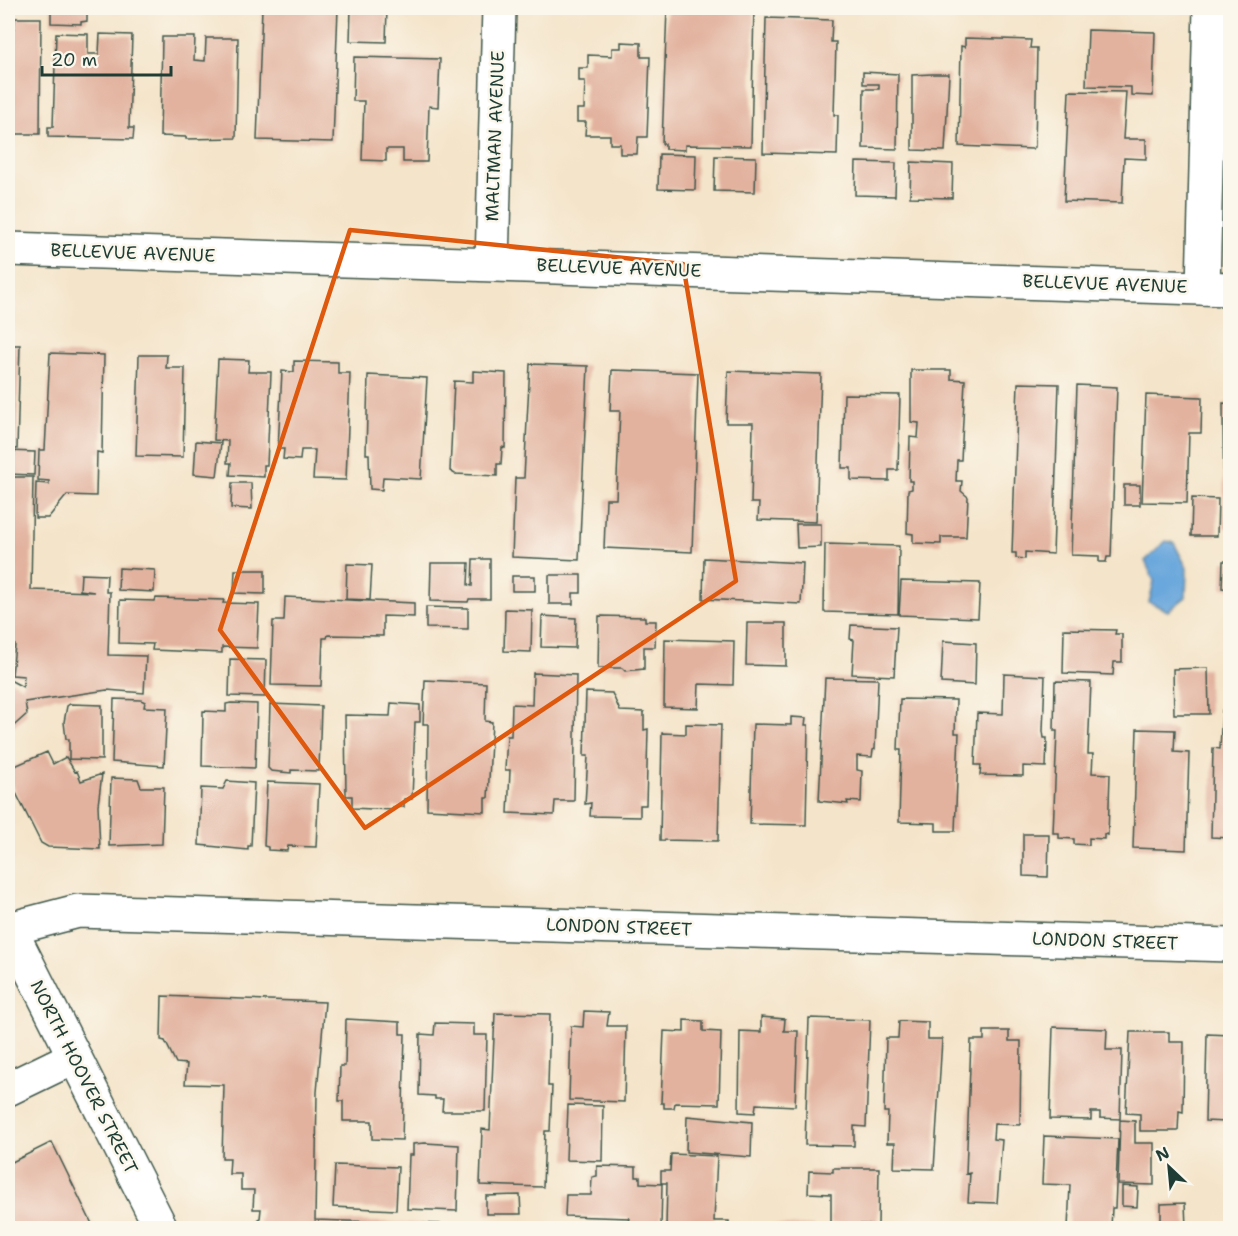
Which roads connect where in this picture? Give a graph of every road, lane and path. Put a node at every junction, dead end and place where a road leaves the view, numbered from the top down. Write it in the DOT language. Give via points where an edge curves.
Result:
graph roads {
  1 [pos="499,8"];
  2 [pos="1210,8"];
  3 [pos="8,249"];
  4 [pos="492,264"];
  5 [pos="1217,288"];
  6 [pos="8,927"];
  7 [pos="1230,945"];
  8 [pos="74,1057"];
  9 [pos="8,1089"];
  10 [pos="161,1228"];
  1 -- 4 [label="street, MALTMAN AVENUE"];
  2 -- 5 [label="street"];
  3 -- 4 [label="street, BELLEVUE AVENUE"];
  4 -- 5 [label="street, BELLEVUE AVENUE"];
  6 -- 7 [label="street, LONDON STREET" via="78,911"];
  6 -- 8 [label="street, NORTH HOOVER STREET"];
  8 -- 9 [label="street"];
  8 -- 10 [label="street, NORTH HOOVER STREET"];
}
